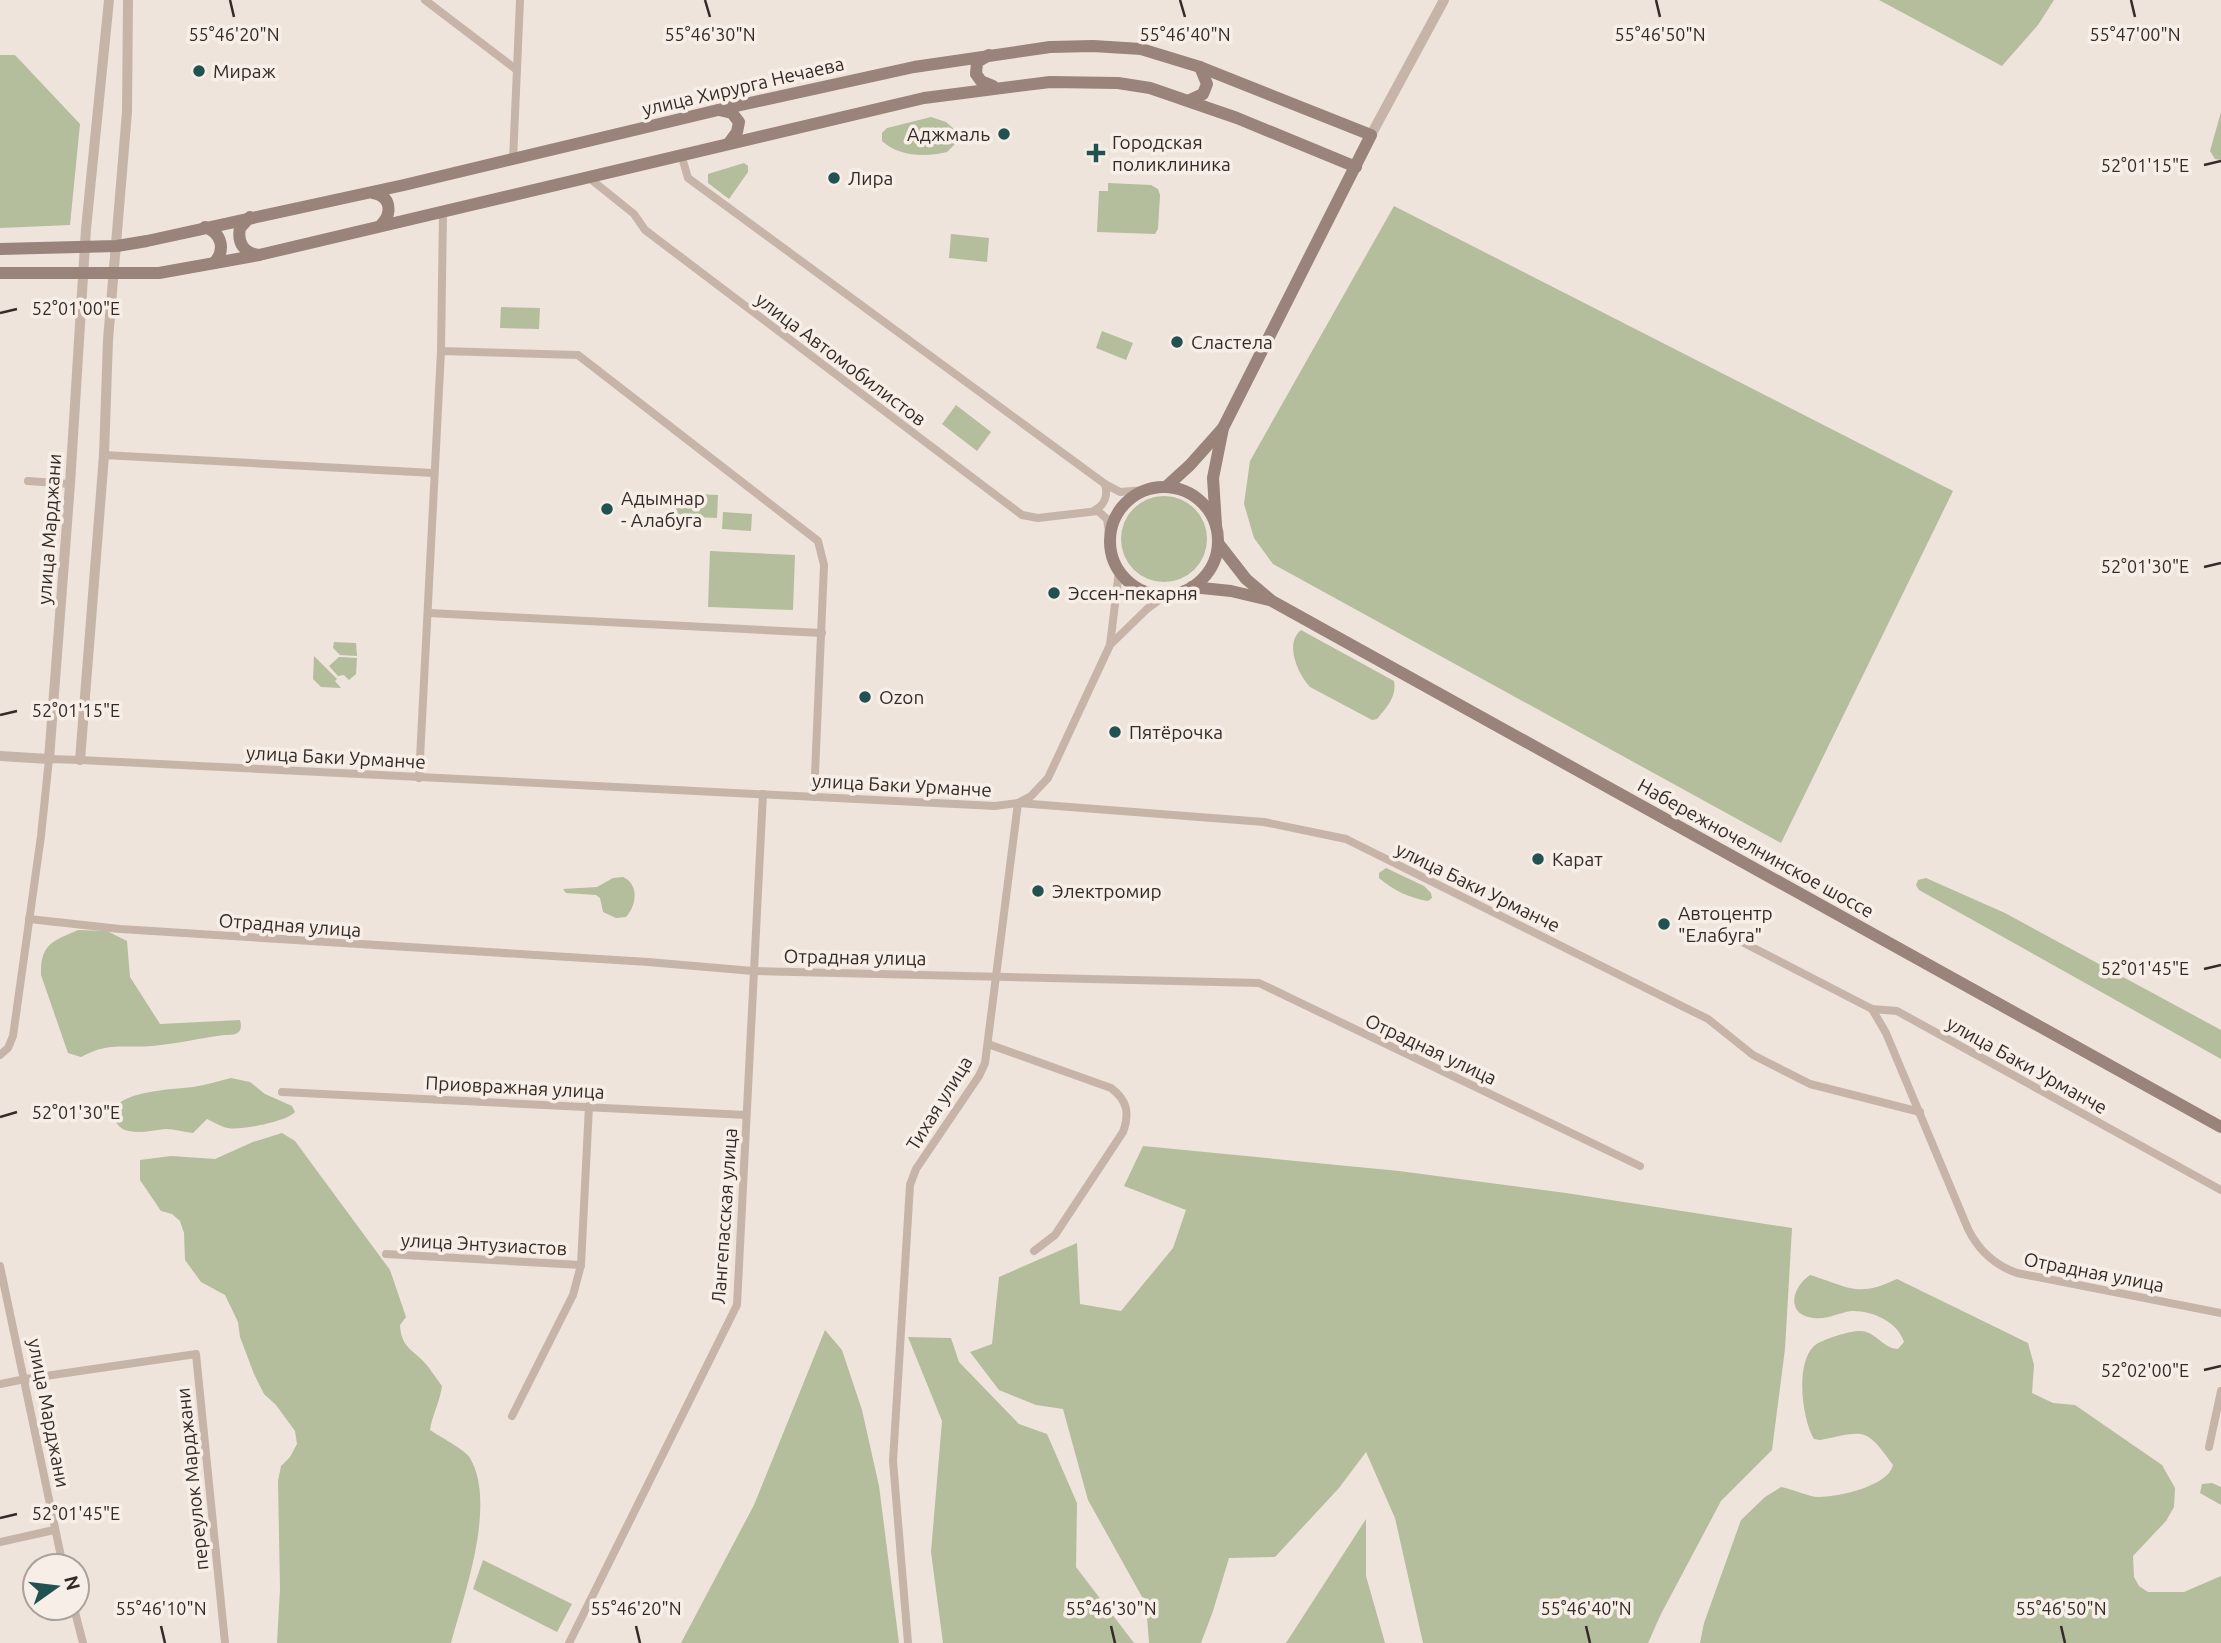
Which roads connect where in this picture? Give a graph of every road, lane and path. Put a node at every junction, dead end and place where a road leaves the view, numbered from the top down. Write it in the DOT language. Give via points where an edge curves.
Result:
graph roads {
  1 [pos="109,0"];
  2 [pos="128,0"];
  3 [pos="425,0"];
  4 [pos="520,0"];
  5 [pos="1444,0"];
  6 [pos="992,54"];
  7 [pos="1200,67"];
  8 [pos="517,70"];
  9 [pos="995,87"];
  10 [pos="1190,100"];
  11 [pos="718,110"];
  12 [pos="1371,135"];
  13 [pos="729,143"];
  14 [pos="681,155"];
  15 [pos="513,160"];
  16 [pos="1356,167"];
  17 [pos="588,177"];
  18 [pos="370,192"];
  19 [pos="443,212"];
  20 [pos="251,217"];
  21 [pos="381,225"];
  22 [pos="205,227"];
  23 [pos="117,246"];
  24 [pos="86,248"];
  25 [pos="0,249"];
  26 [pos="259,256"];
  27 [pos="214,263"];
  28 [pos="0,272"];
  29 [pos="85,272"];
  30 [pos="114,274"];
  31 [pos="441,351"];
  32 [pos="1223,428"];
  33 [pos="104,455"];
  34 [pos="433,474"];
  35 [pos="28,481"];
  36 [pos="70,484"];
  37 [pos="1105,484"];
  38 [pos="1167,486"];
  39 [pos="1145,490"];
  40 [pos="1095,510"];
  41 [pos="1216,525"];
  42 [pos="1219,543"];
  43 [pos="1111,546"];
  44 [pos="1119,571"];
  45 [pos="1192,587"];
  46 [pos="1166,595"];
  47 [pos="1272,601"];
  48 [pos="429,613"];
  49 [pos="822,633"];
  50 [pos="1110,645"];
  51 [pos="0,756"];
  52 [pos="49,759"];
  53 [pos="80,760"];
  54 [pos="419,778"];
  55 [pos="763,794"];
  56 [pos="814,797"];
  57 [pos="1018,803"];
  58 [pos="29,919"];
  59 [pos="1740,941"];
  60 [pos="753,971"];
  61 [pos="996,975"];
  62 [pos="1872,1009"];
  63 [pos="988,1044"];
  64 [pos="0,1055"];
  65 [pos="282,1092"];
  66 [pos="589,1106"];
  67 [pos="1920,1112"];
  68 [pos="746,1115"];
  69 [pos="2221,1127"];
  70 [pos="1640,1166"];
  71 [pos="2221,1190"];
  72 [pos="1034,1251"];
  73 [pos="386,1254"];
  74 [pos="581,1265"];
  75 [pos="0,1266"];
  76 [pos="2221,1313"];
  77 [pos="24,1379"];
  78 [pos="0,1384"];
  79 [pos="2221,1391"];
  80 [pos="512,1416"];
  81 [pos="2209,1447"];
  82 [pos="54,1530"];
  83 [pos="0,1542"];
  84 [pos="60,1552"];
  85 [pos="78,1622"];
  86 [pos="83,1643"];
  87 [pos="225,1643"];
  88 [pos="569,1643"];
  89 [pos="908,1643"];
  1 -- 24 [label="street, улица Марджани"];
  2 -- 23 [label="street" via="127,112"];
  3 -- 8 [label="street"];
  4 -- 8 [label="street"];
  5 -- 12 [label="street"];
  6 -- 7 [label="main road, улица Хирурга Нечаева" via="1050,47 1120,47"];
  6 -- 9 [label="main road" via="977,62 975,74"];
  6 -- 11 [label="main road, улица Хирурга Нечаева"];
  7 -- 10 [label="main road" via="1207,84 1203,94"];
  7 -- 12 [label="main road, улица Хирурга Нечаева"];
  8 -- 15 [label="street"];
  9 -- 10 [label="main road" via="1118,83"];
  9 -- 13 [label="main road" via="924,98"];
  10 -- 16 [label="main road"];
  11 -- 13 [label="main road" via="732,113 739,122"];
  11 -- 15 [label="main road, улица Хирурга Нечаева"];
  12 -- 16 [label="main road"];
  13 -- 14 [label="main road"];
  14 -- 17 [label="main road"];
  14 -- 37 [label="street" via="688,178"];
  15 -- 18 [label="main road, улица Хирурга Нечаева"];
  16 -- 32 [label="main road"];
  17 -- 19 [label="main road"];
  17 -- 40 [label="street, улица Автомобилистов" via="634,214 645,230 1022,515"];
  18 -- 20 [label="main road, улица Хирурга Нечаева"];
  18 -- 21 [label="main road" via="385,198 389,205"];
  19 -- 21 [label="main road"];
  19 -- 31 [label="street"];
  20 -- 22 [label="main road, улица Хирурга Нечаева"];
  20 -- 26 [label="main road" via="240,228 240,243 244,250"];
  21 -- 26 [label="main road"];
  22 -- 23 [label="main road, улица Хирурга Нечаева"];
  22 -- 27 [label="main road" via="216,232 221,242 221,254"];
  23 -- 24 [label="main road, улица Хирурга Нечаева"];
  23 -- 30 [label="street"];
  24 -- 25 [label="main road, улица Хирурга Нечаева"];
  24 -- 29 [label="street, улица Марджани"];
  26 -- 27 [label="main road"];
  27 -- 30 [label="main road" via="159,273"];
  28 -- 29 [label="main road"];
  29 -- 30 [label="main road"];
  29 -- 36 [label="street, улица Марджани"];
  30 -- 33 [label="street"];
  31 -- 34 [label="street"];
  31 -- 49 [label="street" via="578,355 818,541 824,565"];
  32 -- 38 [label="main road"];
  32 -- 41 [label="main road" via="1213,478"];
  33 -- 34 [label="street"];
  33 -- 53 [label="street"];
  34 -- 48 [label="street"];
  35 -- 36 [label="street"];
  36 -- 52 [label="street, улица Марджани"];
  37 -- 39 [label="street" via="1120,492"];
  37 -- 40 [label="street" via="1106,497"];
  38 -- 39 [label="main road"];
  38 -- 41 [label="main road" via="1192,494"];
  39 -- 43 [label="main road" via="1118,512"];
  40 -- 43 [label="street" via="1107,519"];
  41 -- 42 [label="main road"];
  42 -- 45 [label="main road" via="1211,569"];
  42 -- 47 [label="main road, Набережночелнинское шоссе" via="1246,579"];
  43 -- 44 [label="main road"];
  44 -- 46 [label="main road" via="1139,589"];
  44 -- 50 [label="street"];
  45 -- 46 [label="main road"];
  45 -- 47 [label="main road, Набережночелнинское шоссе"];
  46 -- 50 [label="street"];
  47 -- 69 [label="main road, Набережночелнинское шоссе"];
  48 -- 49 [label="street"];
  48 -- 54 [label="street"];
  49 -- 56 [label="street"];
  50 -- 57 [label="street" via="1048,778"];
  51 -- 52 [label="street"];
  52 -- 53 [label="street, улица Баки Урманче"];
  52 -- 58 [label="street, улица Марджани"];
  53 -- 54 [label="street, улица Баки Урманче"];
  54 -- 55 [label="street, улица Баки Урманче"];
  55 -- 56 [label="street, улица Баки Урманче"];
  55 -- 60 [label="street, Лангепасская улица"];
  56 -- 57 [label="street, улица Баки Урманче" via="995,806"];
  57 -- 61 [label="street, Тихая улица"];
  57 -- 67 [label="street, улица Баки Урманче" via="1264,822 1346,839 1708,1019 1754,1055 1810,1084"];
  58 -- 60 [label="street, Отрадная улица"];
  58 -- 64 [label="street, улица Марджани" via="13,1035"];
  59 -- 62 [label="street, улица Баки Урманче"];
  60 -- 61 [label="street, Отрадная улица"];
  60 -- 68 [label="street, Лангепасская улица"];
  61 -- 63 [label="street, Тихая улица"];
  61 -- 70 [label="street, Отрадная улица" via="1259,983"];
  62 -- 67 [label="street, Отрадная улица"];
  62 -- 71 [label="street, улица Баки Урманче" via="1897,1011"];
  63 -- 72 [label="street" via="1111,1088 1125,1104 1123,1132 1055,1235"];
  63 -- 89 [label="street, Тихая улица" via="979,1076 910,1185 893,1461"];
  65 -- 66 [label="street, Приовражная улица"];
  66 -- 68 [label="street, Приовражная улица"];
  66 -- 74 [label="street, улица Энтузиастов"];
  67 -- 76 [label="street, Отрадная улица" via="1973,1239 1997,1265 2017,1273"];
  68 -- 88 [label="street, Лангепасская улица" via="737,1305"];
  73 -- 74 [label="street, улица Энтузиастов"];
  74 -- 80 [label="street, улица Энтузиастов" via="573,1295"];
  75 -- 77 [label="street, улица Марджани"];
  77 -- 78 [label="street"];
  77 -- 82 [label="street, улица Марджани"];
  77 -- 87 [label="street, переулок Марджани" via="195,1354"];
  79 -- 81 [label="street"];
  82 -- 83 [label="street"];
  82 -- 84 [label="street, улица Марджани"];
  85 -- 86 [label="street"];
}
